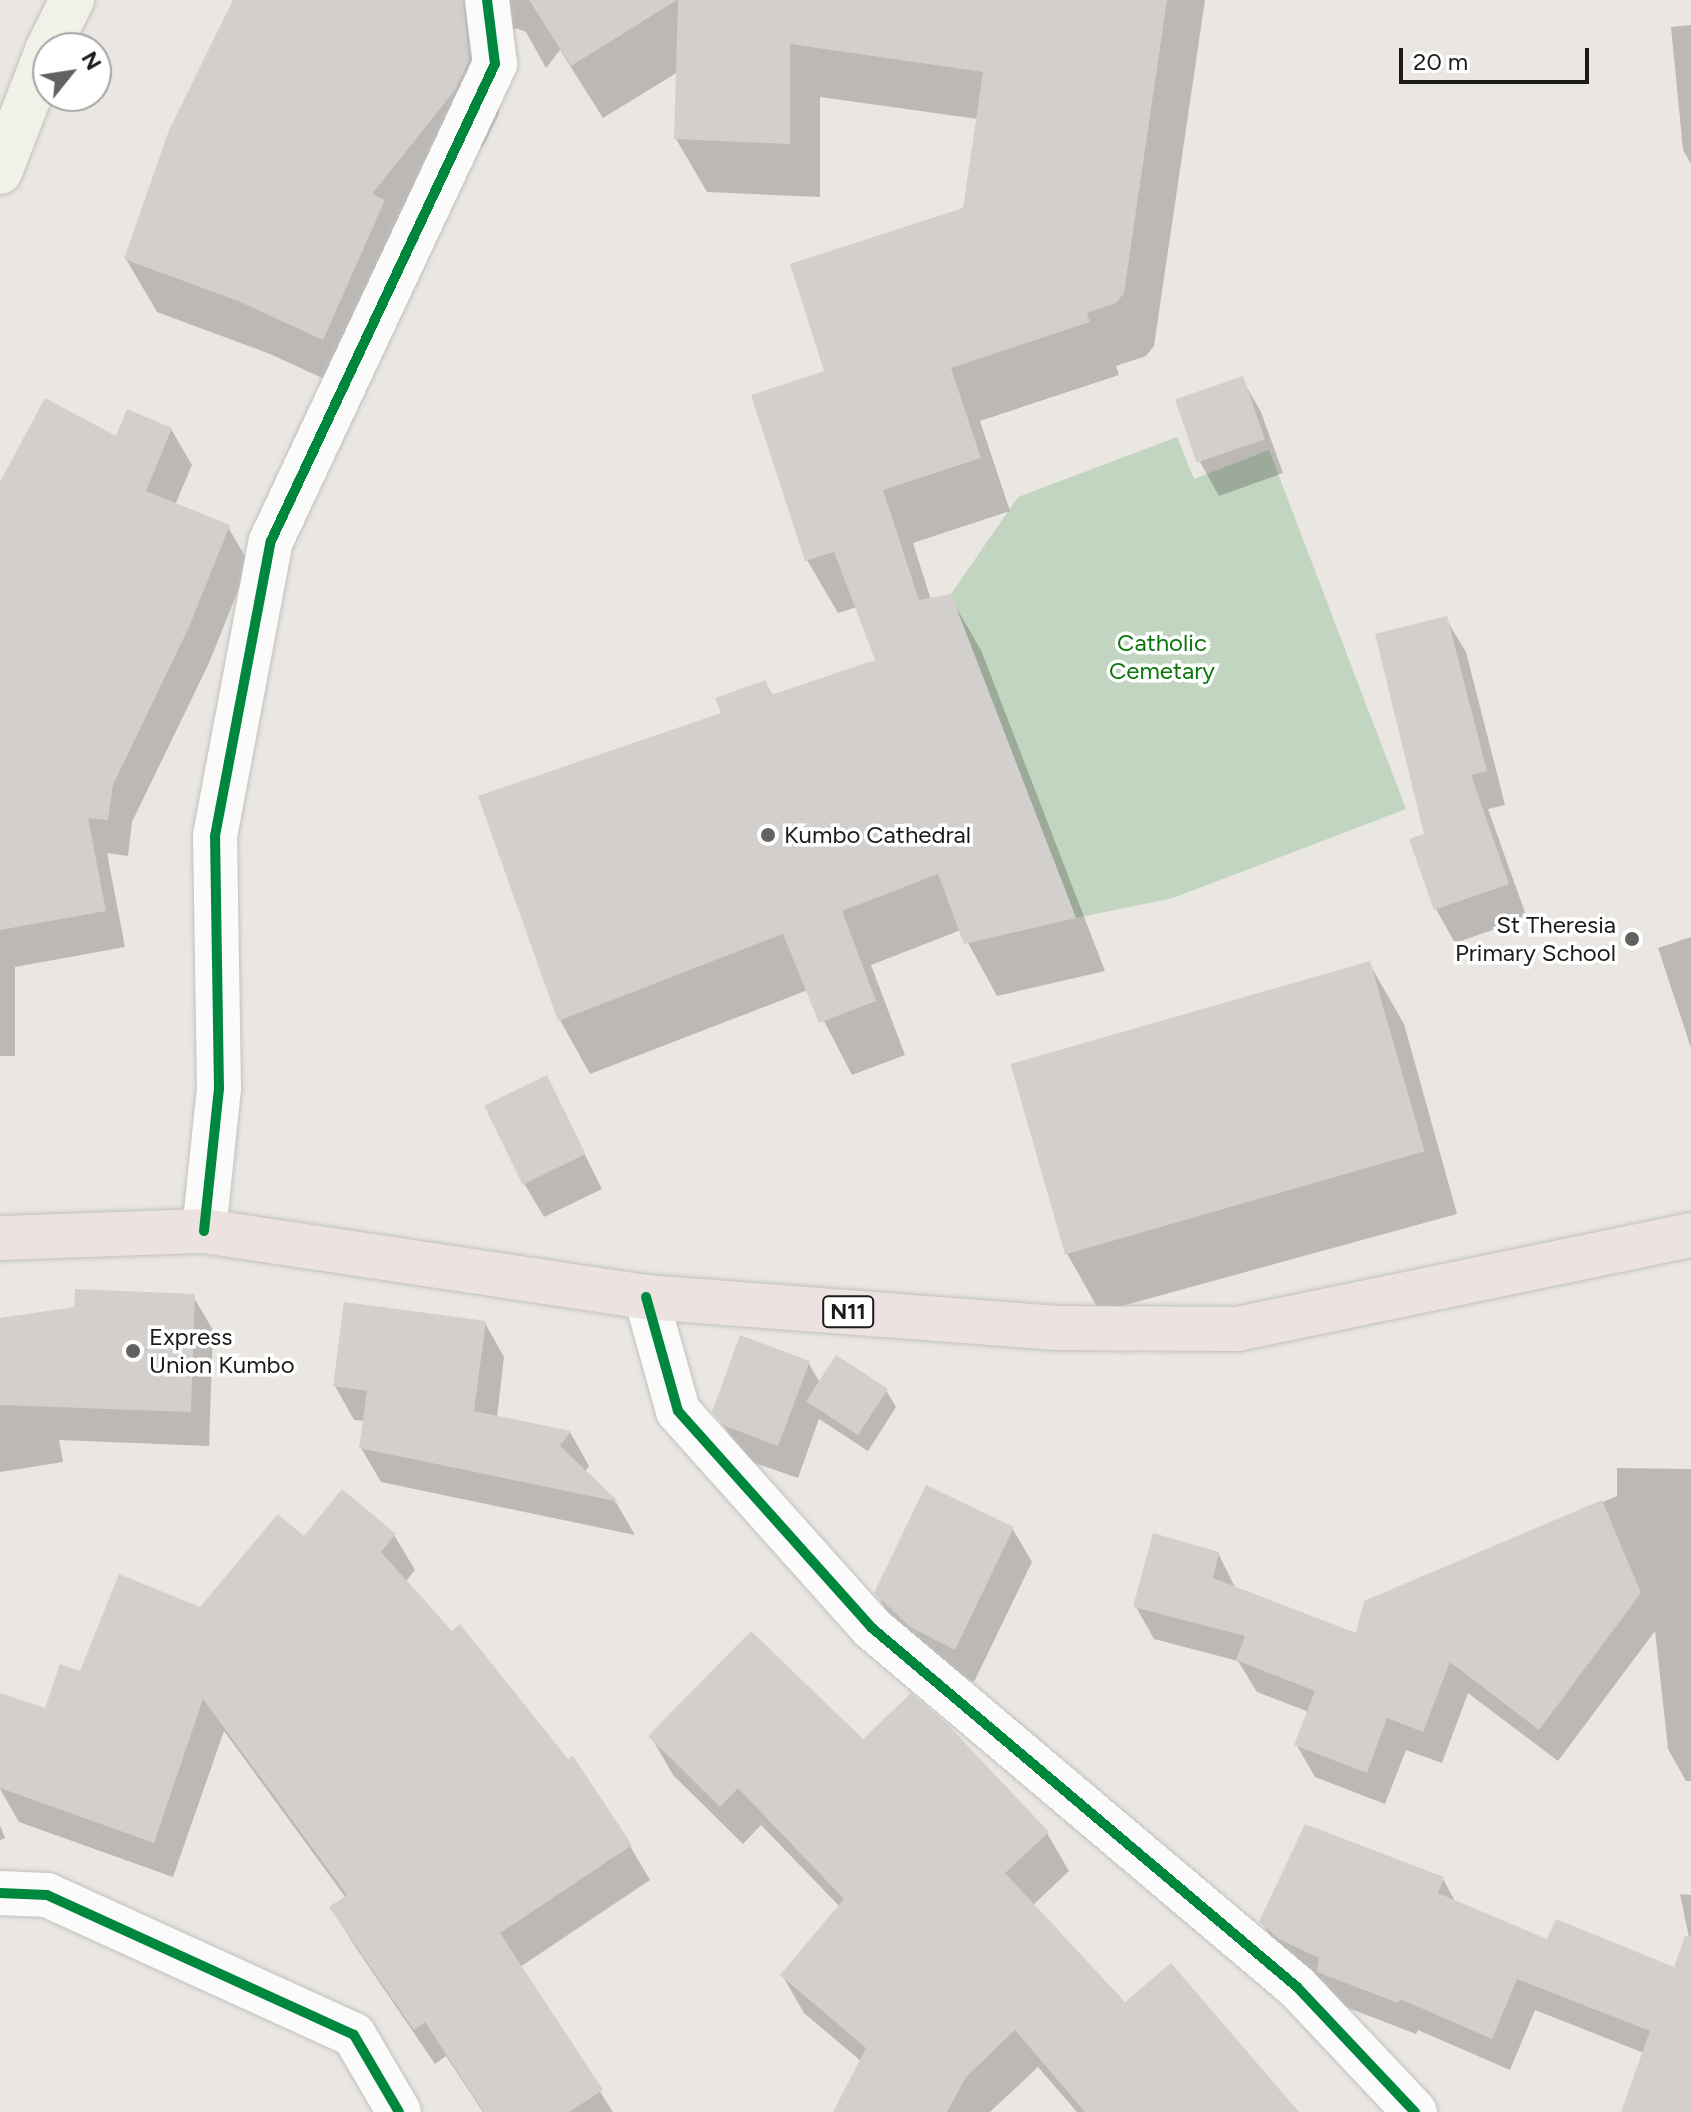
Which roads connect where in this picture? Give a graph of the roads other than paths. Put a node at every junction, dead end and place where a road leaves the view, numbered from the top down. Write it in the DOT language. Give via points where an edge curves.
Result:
graph roads {
  1 [pos="72,0"];
  2 [pos="487,0"];
  3 [pos="56,32"];
  4 [pos="32,89"];
  5 [pos="0,172"];
  6 [pos="204,1231"];
  7 [pos="1691,1235"];
  8 [pos="0,1238"];
  9 [pos="646,1297"];
  10 [pos="0,1893"];
  11 [pos="399,2112"];
  12 [pos="1415,2112"];
  1 -- 3 [label="main road"];
  2 -- 6 [label="street" via="495,64 271,541 215,836 219,1089"];
  4 -- 5 [label="main road"];
  6 -- 8 [label="highway, N11"];
  6 -- 9 [label="highway, N11"];
  7 -- 9 [label="highway, N11" via="1237,1329 1061,1328"];
  9 -- 12 [label="street" via="678,1411 872,1628 1297,1987"];
  10 -- 11 [label="street" via="47,1895 354,2035"];
}
